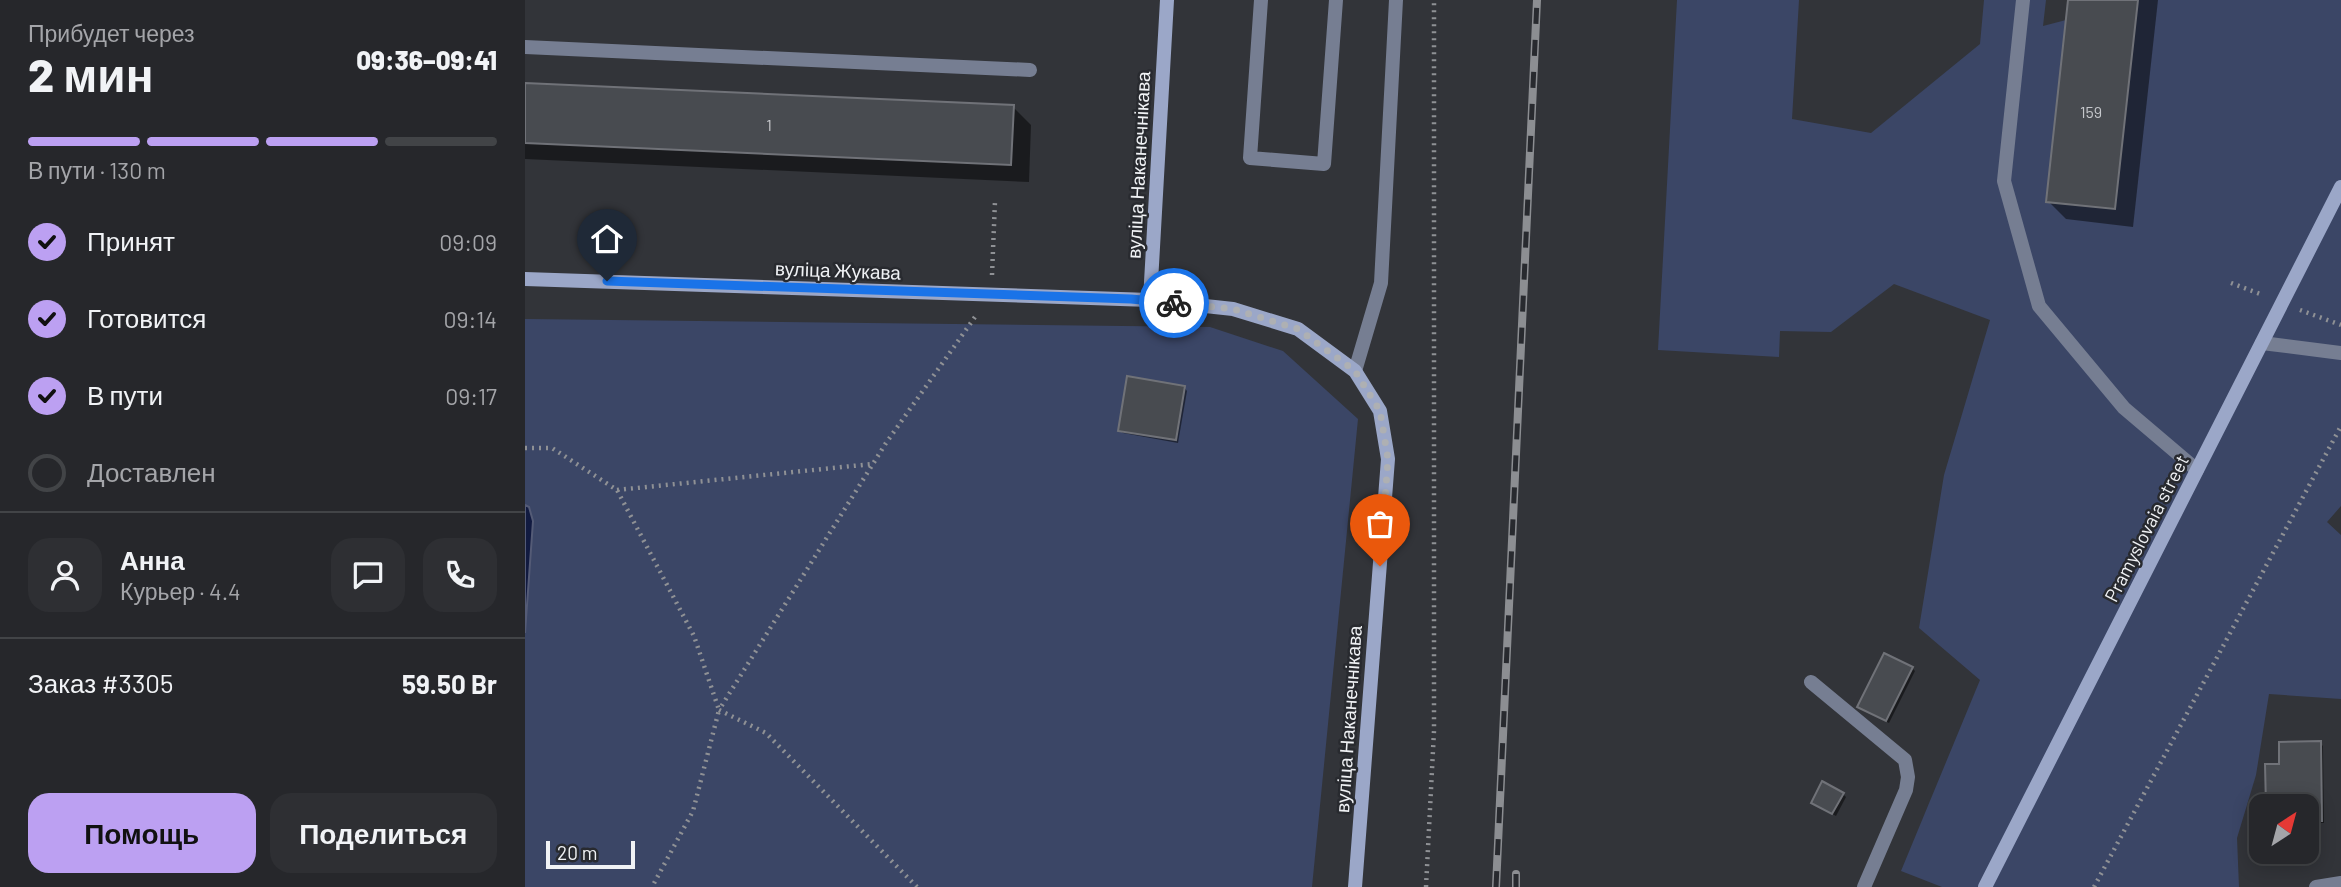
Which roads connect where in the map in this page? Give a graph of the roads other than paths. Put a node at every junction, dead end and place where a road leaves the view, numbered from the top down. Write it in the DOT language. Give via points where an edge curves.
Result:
graph roads {
  1 [pos="1167,0"];
  2 [pos="1261,0"];
  3 [pos="1336,0"];
  4 [pos="1396,0"];
  5 [pos="2023,0"];
  6 [pos="525,47"];
  7 [pos="1030,70"];
  8 [pos="2341,187"];
  9 [pos="525,279"];
  10 [pos="1150,300"];
  11 [pos="2262,343"];
  12 [pos="2341,353"];
  13 [pos="1355,371"];
  14 [pos="2197,470"];
  15 [pos="1811,682"];
  16 [pos="2341,883"];
  17 [pos="1355,887"];
  18 [pos="1864,887"];
  19 [pos="1985,887"];
  20 [pos="2316,887"];
  1 -- 10 [label="main road, вуліца Наканечнікава"];
  2 -- 3 [label="street" via="1250,158 1324,164"];
  4 -- 13 [label="street" via="1381,283"];
  5 -- 14 [label="street" via="2004,180 2039,306 2124,408"];
  6 -- 7 [label="street"];
  8 -- 11 [label="main road, Pramyslovaia street"];
  9 -- 10 [label="main road, вуліца Жукава"];
  10 -- 13 [label="main road, вуліца Наканечнікава" via="1233,309 1298,329"];
  11 -- 12 [label="street"];
  11 -- 14 [label="main road, Pramyslovaia street"];
  13 -- 17 [label="main road, вуліца Наканечнікава" via="1380,411 1388,459"];
  14 -- 19 [label="main road, Pramyslovaia street"];
  15 -- 18 [label="street" via="1905,760 1906,790"];
  16 -- 20 [label="street"];
}
